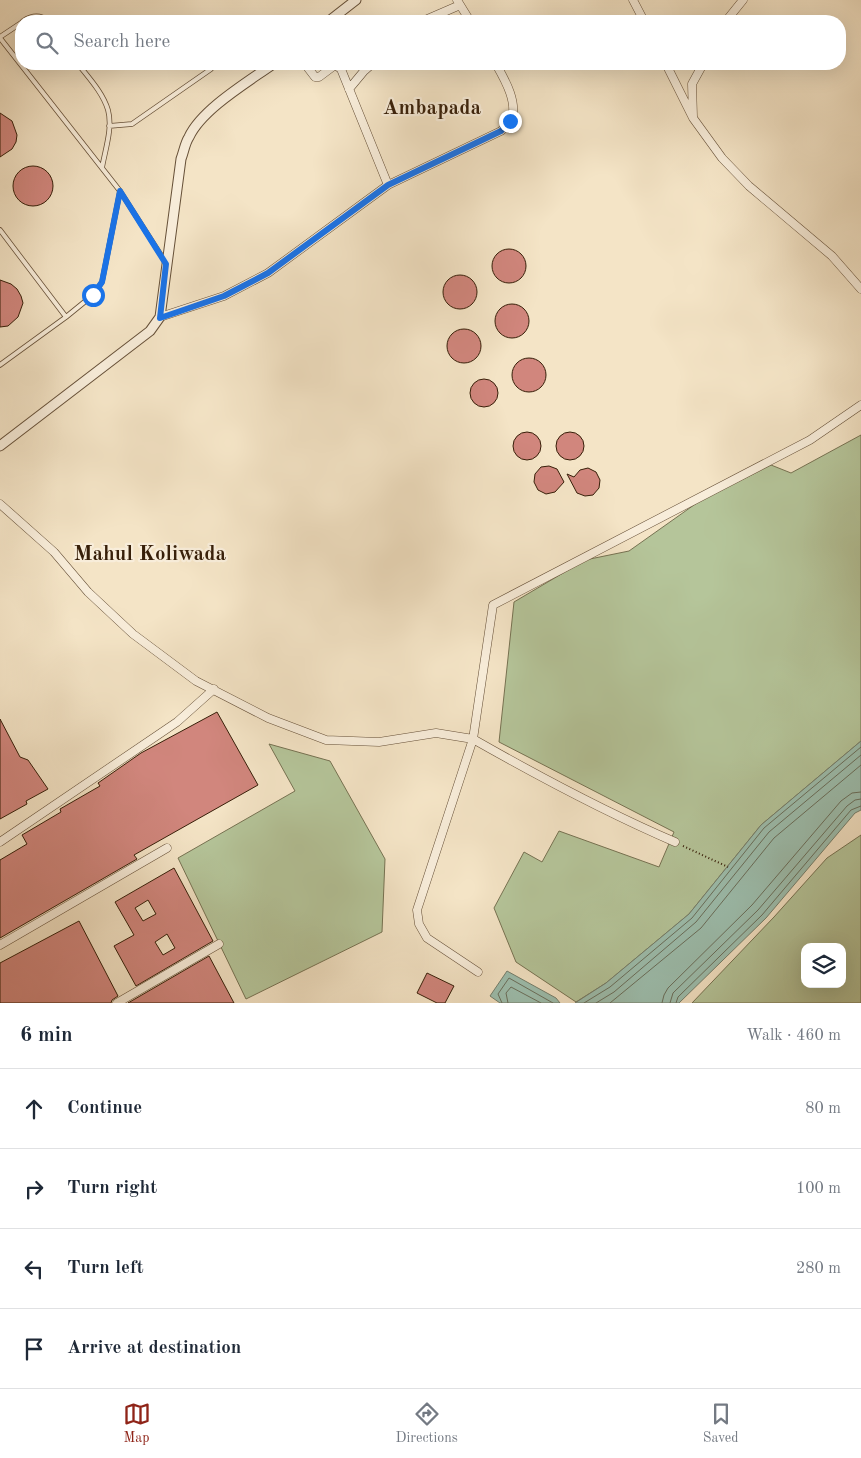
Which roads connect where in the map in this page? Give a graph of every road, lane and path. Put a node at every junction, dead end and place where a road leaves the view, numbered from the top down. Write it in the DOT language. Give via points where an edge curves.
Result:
graph roads {
  1 [pos="356,0"];
  2 [pos="634,0"];
  3 [pos="743,0"];
  4 [pos="459,2"];
  5 [pos="337,15"];
  6 [pos="434,15"];
  7 [pos="467,15"];
  8 [pos="641,15"];
  9 [pos="731,15"];
  10 [pos="15,27"];
  11 [pos="0,37"];
  12 [pos="15,56"];
  13 [pos="26,70"];
  14 [pos="82,70"];
  15 [pos="210,70"];
  16 [pos="265,70"];
  17 [pos="310,70"];
  18 [pos="328,70"];
  19 [pos="341,70"];
  20 [pos="365,70"];
  21 [pos="499,70"];
  22 [pos="669,70"];
  23 [pos="700,70"];
  24 [pos="349,89"];
  25 [pos="693,118"];
  26 [pos="110,126"];
  27 [pos="102,168"];
  28 [pos="388,185"];
  29 [pos="120,191"];
  30 [pos="0,230"];
  31 [pos="166,264"];
  32 [pos="861,289"];
  33 [pos="66,317"];
  34 [pos="160,318"];
  35 [pos="0,365"];
  36 [pos="861,405"];
  37 [pos="0,446"];
  38 [pos="0,504"];
  39 [pos="214,689"];
  40 [pos="473,739"];
  41 [pos="0,842"];
  42 [pos="675,842"];
  43 [pos="167,848"];
  44 [pos="728,867"];
  45 [pos="219,944"];
  46 [pos="0,945"];
  47 [pos="478,972"];
  48 [pos="117,1003"];
  1 -- 5 [label="street"];
  2 -- 8 [label="street"];
  3 -- 9 [label="street"];
  4 -- 6 [label="street"];
  4 -- 7 [label="street"];
  10 -- 11 [label="lane"];
  11 -- 12 [label="lane"];
  13 -- 27 [label="lane"];
  14 -- 26 [label="lane" via="102,96 109,111"];
  15 -- 26 [label="lane" via="132,124"];
  16 -- 31 [label="street" via="200,119 189,136 181,159"];
  17 -- 18 [label="street" via="319,77"];
  19 -- 24 [label="street"];
  20 -- 24 [label="street"];
  21 -- 28 [label="street" via="512,96 513,112 501,131"];
  22 -- 25 [label="street"];
  23 -- 25 [label="street" via="692,84"];
  24 -- 28 [label="street"];
  25 -- 32 [label="street" via="742,180 832,256"];
  26 -- 27 [label="lane"];
  27 -- 29 [label="lane"];
  28 -- 34 [label="street" via="268,273 224,296"];
  29 -- 31 [label="lane"];
  29 -- 33 [label="lane" via="102,282 93,295"];
  30 -- 33 [label="lane"];
  31 -- 34 [label="street"];
  33 -- 35 [label="lane"];
  34 -- 37 [label="street" via="150,331"];
  36 -- 40 [label="street" via="810,440 493,605"];
  38 -- 39 [label="street" via="54,552 88,592 133,634 196,681"];
  39 -- 40 [label="street" via="268,718 326,740 379,742 436,734"];
  39 -- 41 [label="street" via="177,722"];
  40 -- 42 [label="street" via="525,769"];
  40 -- 47 [label="street" via="417,910 419,924 427,938"];
  42 -- 44 [label="path"];
  43 -- 46 [label="street"];
  45 -- 48 [label="street"];
}
